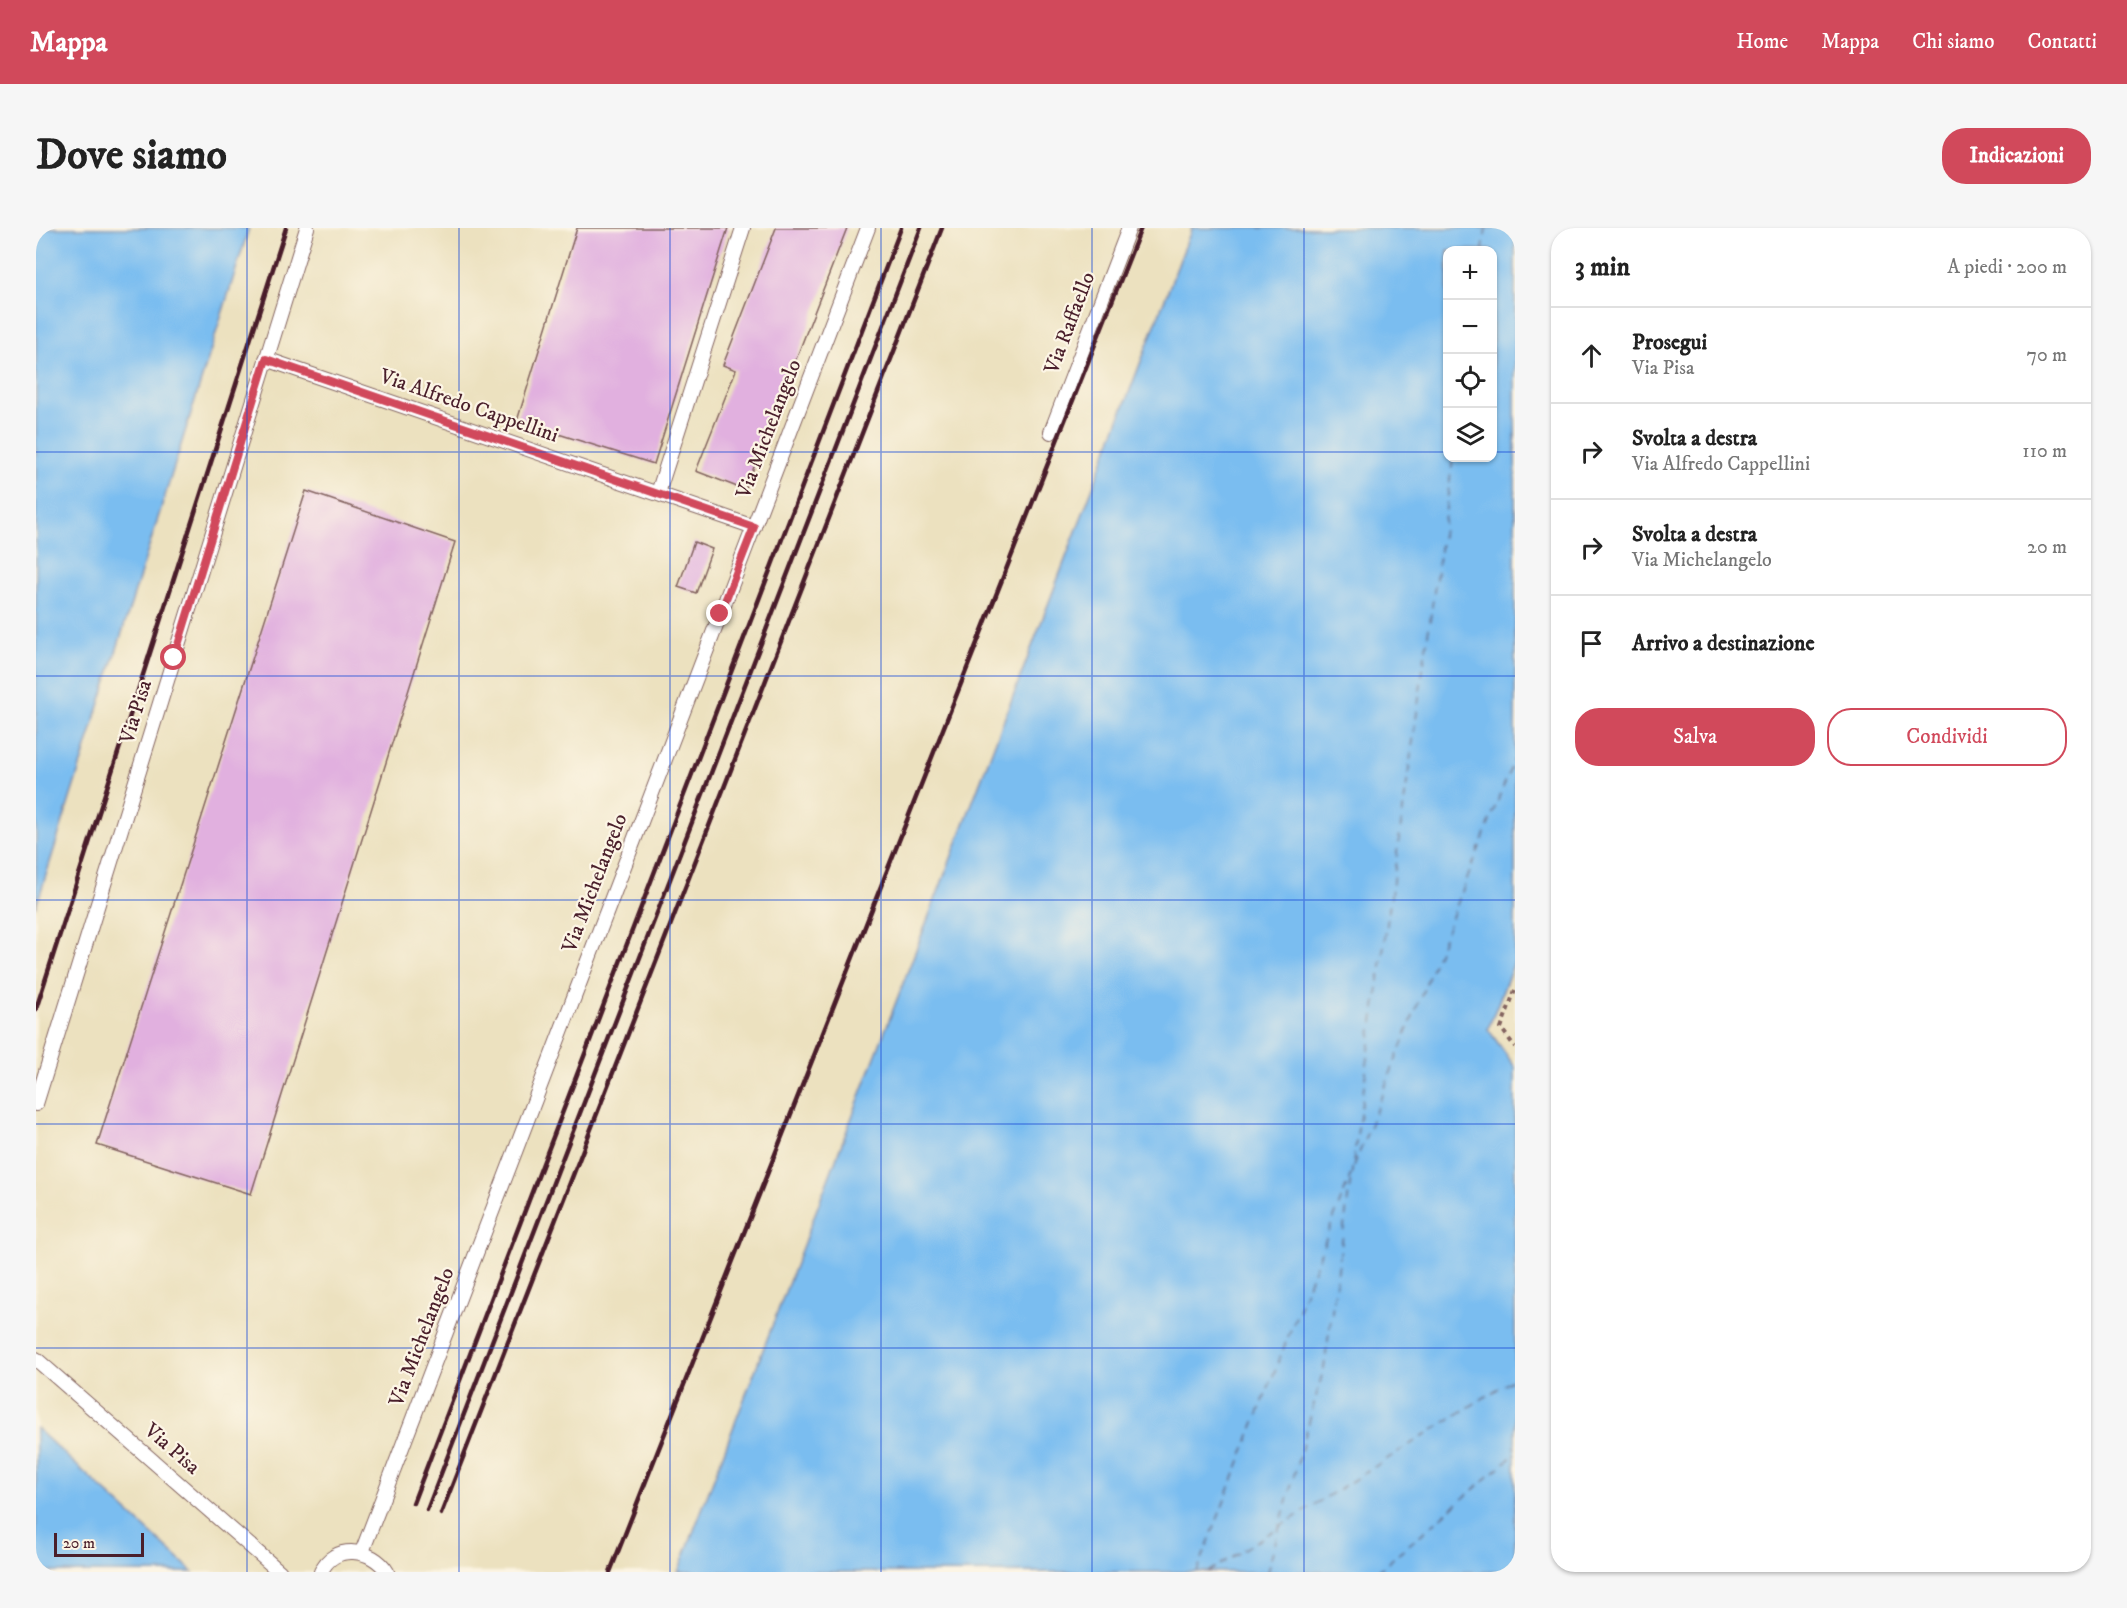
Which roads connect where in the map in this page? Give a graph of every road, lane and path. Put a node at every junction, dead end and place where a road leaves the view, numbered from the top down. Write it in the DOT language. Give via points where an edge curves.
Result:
graph roads {
  1 [pos="307,228"];
  2 [pos="743,228"];
  3 [pos="868,228"];
  4 [pos="1129,228"];
  5 [pos="266,359"];
  6 [pos="1051,432"];
  7 [pos="658,493"];
  8 [pos="754,527"];
  9 [pos="1515,990"];
  10 [pos="1515,1047"];
  11 [pos="36,1104"];
  12 [pos="36,1359"];
  13 [pos="362,1552"];
  14 [pos="280,1572"];
  15 [pos="321,1572"];
  16 [pos="387,1572"];
  1 -- 5 [label="lane, Via Pisa"];
  2 -- 7 [label="lane"];
  3 -- 8 [label="lane, Via Michelangelo"];
  4 -- 6 [label="lane, Via Raffaello"];
  5 -- 7 [label="lane, Via Alfredo Cappellini"];
  5 -- 11 [label="lane, Via Pisa"];
  7 -- 8 [label="lane, Via Alfredo Cappellini"];
  8 -- 13 [label="lane, Via Michelangelo"];
  9 -- 10 [label="path" via="1501,1028"];
  12 -- 14 [label="lane, Via Pisa"];
  13 -- 15 [label="lane" via="332,1558"];
  13 -- 16 [label="lane" via="383,1564"];
}
